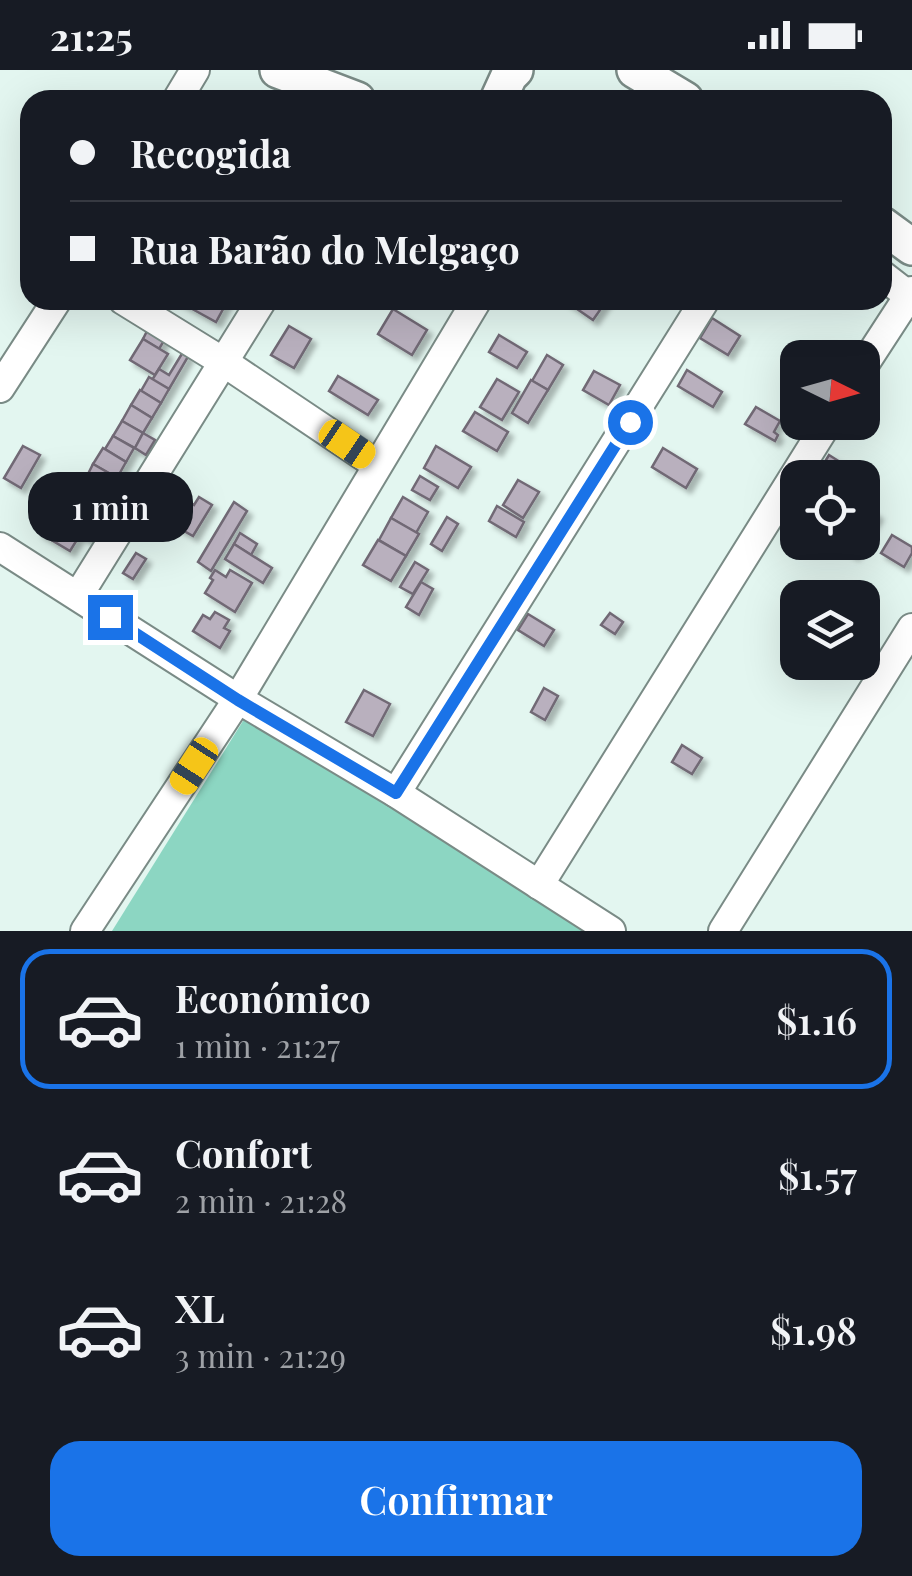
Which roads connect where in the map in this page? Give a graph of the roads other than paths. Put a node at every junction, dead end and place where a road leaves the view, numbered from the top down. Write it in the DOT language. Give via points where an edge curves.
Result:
graph roads {
  1 [pos="278,70"];
  2 [pos="634,70"];
  3 [pos="331,90"];
  4 [pos="668,90"];
  5 [pos="892,233"];
  6 [pos="912,248"];
  7 [pos="892,257"];
  8 [pos="911,283"];
  9 [pos="51,310"];
  10 [pos="139,310"];
  11 [pos="256,310"];
  12 [pos="471,310"];
  13 [pos="699,310"];
  14 [pos="878,340"];
  15 [pos="225,363"];
  16 [pos="0,388"];
  17 [pos="817,440"];
  18 [pos="377,465"];
  19 [pos="0,547"];
  20 [pos="78,596"];
  21 [pos="912,628"];
  22 [pos="238,700"];
  23 [pos="396,793"];
  24 [pos="539,885"];
  25 [pos="85,931"];
  26 [pos="611,931"];
  27 [pos="723,931"];
  1 -- 3 [label="main road"];
  2 -- 4 [label="main road"];
  5 -- 6 [label="main road"];
  7 -- 8 [label="main road"];
  8 -- 14 [label="street"];
  9 -- 16 [label="street"];
  10 -- 15 [label="street"];
  11 -- 15 [label="street"];
  12 -- 18 [label="street"];
  13 -- 23 [label="street"];
  15 -- 18 [label="street"];
  15 -- 20 [label="street"];
  17 -- 24 [label="street"];
  18 -- 22 [label="street"];
  19 -- 20 [label="street"];
  20 -- 22 [label="street"];
  21 -- 27 [label="street"];
  22 -- 23 [label="street"];
  22 -- 25 [label="street"];
  23 -- 24 [label="street"];
  24 -- 26 [label="street"];
}
